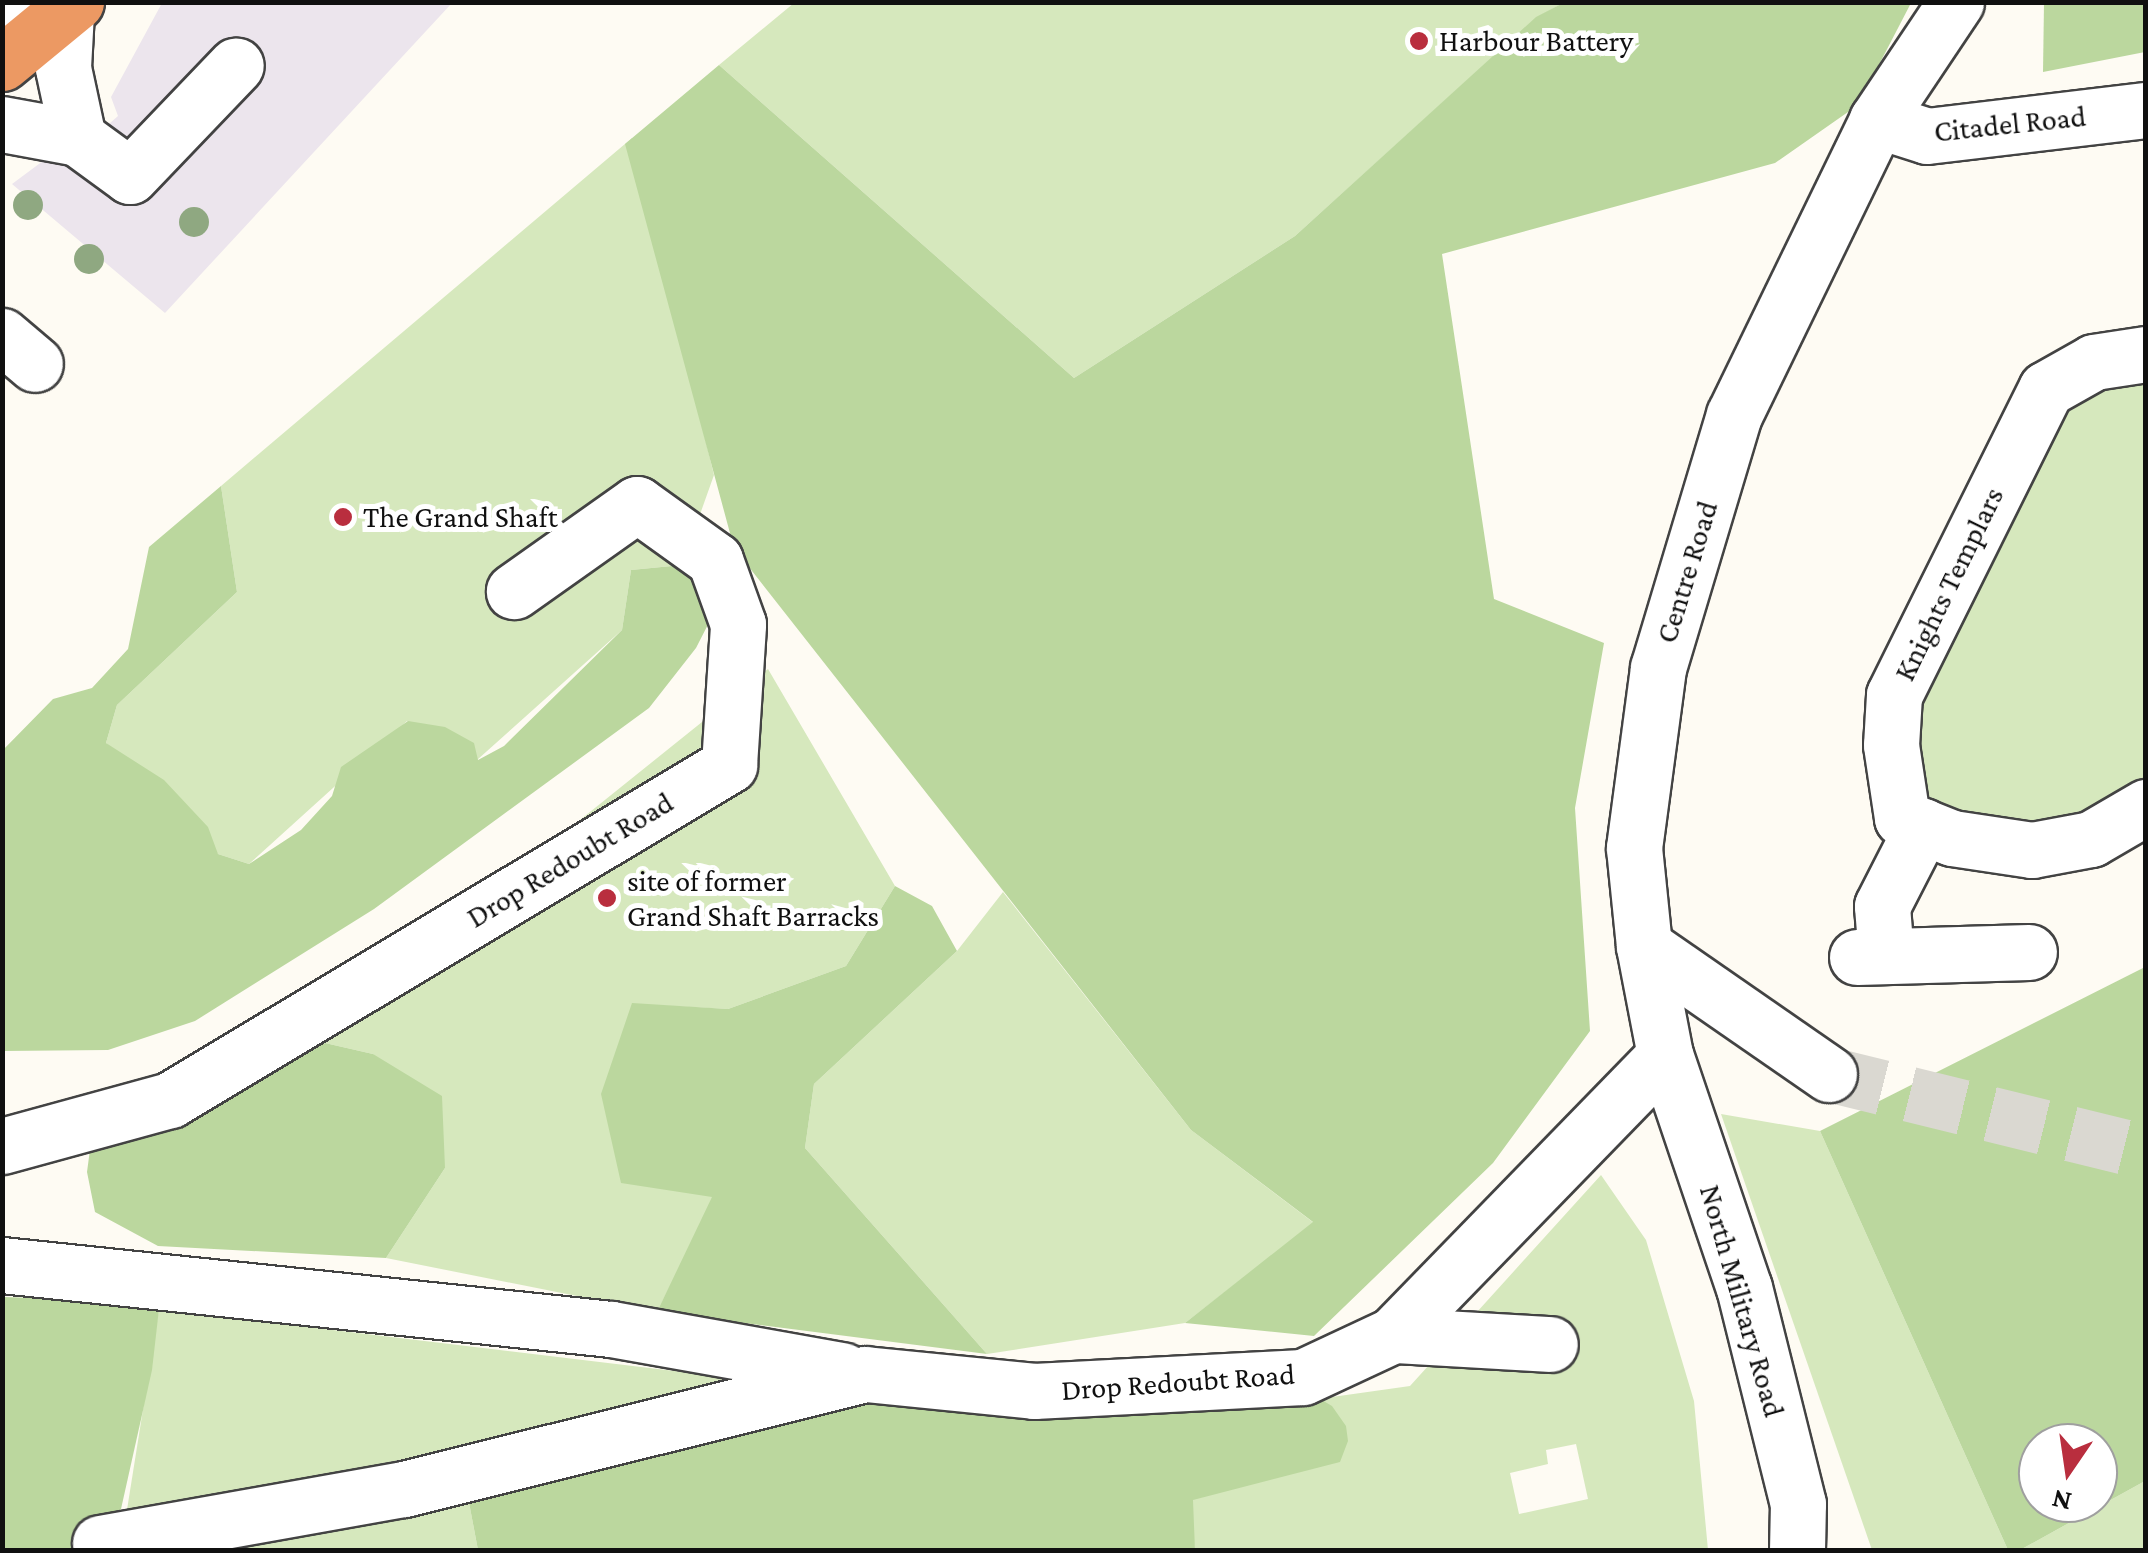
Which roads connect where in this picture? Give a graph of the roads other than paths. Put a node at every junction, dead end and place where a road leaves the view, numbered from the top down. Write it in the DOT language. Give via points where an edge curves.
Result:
graph roads {
  1 [pos="1956,2"];
  2 [pos="53,6"];
  3 [pos="2,52"];
  4 [pos="2,63"];
  5 [pos="236,64"];
  6 [pos="2146,110"];
  7 [pos="1877,120"];
  8 [pos="2,124"];
  9 [pos="78,138"];
  10 [pos="2146,354"];
  11 [pos="514,591"];
  12 [pos="2146,807"];
  13 [pos="1924,826"];
  14 [pos="1644,946"];
  15 [pos="2030,952"];
  16 [pos="1666,1055"];
  17 [pos="1829,1074"];
  18 [pos="2,1146"];
  19 [pos="2,1265"];
  20 [pos="1393,1336"];
  21 [pos="1550,1344"];
  22 [pos="865,1374"];
  23 [pos="100,1543"];
  24 [pos="1797,1550"];
  1 -- 7 [label="street, Centre Road"];
  2 -- 3 [label="street" via="16,18"];
  2 -- 4 [label="highway"];
  2 -- 9 [label="street"];
  5 -- 9 [label="street" via="130,176"];
  6 -- 7 [label="street, Citadel Road" via="1927,136"];
  7 -- 14 [label="street, Centre Road" via="1734,415 1658,668 1634,848"];
  8 -- 9 [label="street"];
  10 -- 13 [label="street, Knights Templars" via="2094,362 2046,389 1894,695 1891,745 1902,818"];
  11 -- 18 [label="street, Drop Redoubt Road" via="637,504 715,560 738,624 728,765 170,1100"];
  12 -- 13 [label="street" via="2091,839 2032,850 1952,838"];
  13 -- 15 [label="street" via="1882,906 1871,956"];
  14 -- 16 [label="street, Centre Road"];
  14 -- 17 [label="street"];
  16 -- 20 [label="street, Drop Redoubt Road"];
  16 -- 24 [label="street, North Military Road" via="1744,1288 1798,1504"];
  19 -- 22 [label="street, Drop Redoubt Road" via="611,1329"];
  20 -- 21 [label="street"];
  20 -- 22 [label="street, Drop Redoubt Road" via="1303,1377 1034,1391"];
  22 -- 23 [label="street, Drop Redoubt Road" via="404,1489"];
}
